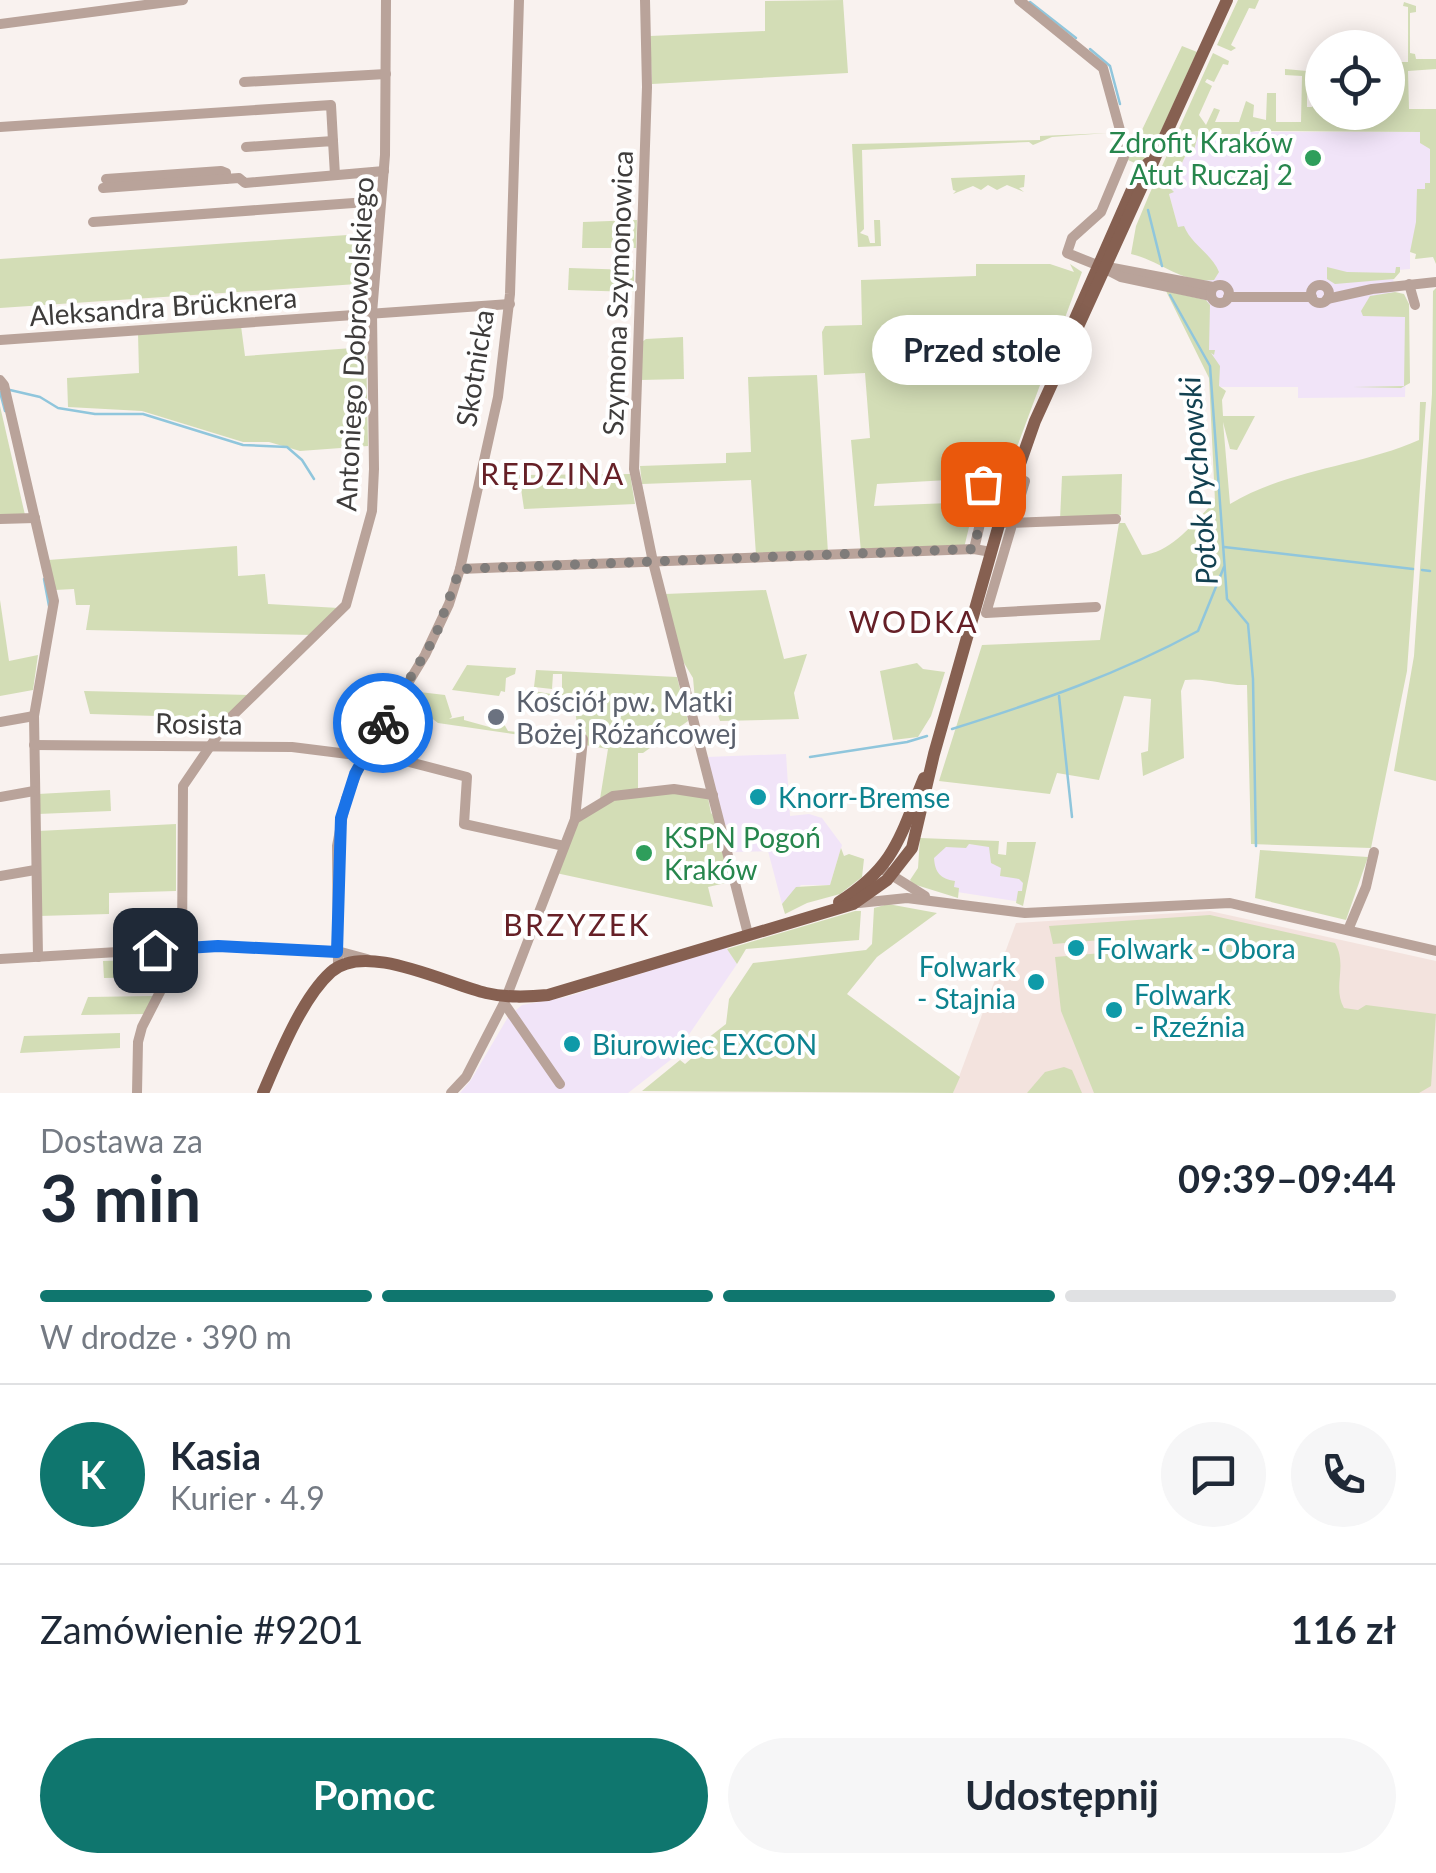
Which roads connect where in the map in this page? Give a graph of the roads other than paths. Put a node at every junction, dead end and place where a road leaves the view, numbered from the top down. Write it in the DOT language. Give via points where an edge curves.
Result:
graph roads {
  1 [pos="183,0"];
  2 [pos="386,0"];
  3 [pos="519,0"];
  4 [pos="645,0"];
  5 [pos="1019,0"];
  6 [pos="1227,0"];
  7 [pos="0,24"];
  8 [pos="386,74"];
  9 [pos="244,82"];
  10 [pos="0,127"];
  11 [pos="333,141"];
  12 [pos="246,147"];
  13 [pos="384,171"];
  14 [pos="335,175"];
  15 [pos="104,183"];
  16 [pos="381,202"];
  17 [pos="93,222"];
  18 [pos="1104,267"];
  19 [pos="1436,282"];
  20 [pos="1409,284"];
  21 [pos="510,304"];
  22 [pos="1414,305"];
  23 [pos="372,313"];
  24 [pos="0,340"];
  25 [pos="0,380"];
  26 [pos="1024,481"];
  27 [pos="983,484"];
  28 [pos="35,518"];
  29 [pos="0,519"];
  30 [pos="1116,520"];
  31 [pos="1006,522"];
  32 [pos="974,549"];
  33 [pos="991,552"];
  34 [pos="653,562"];
  35 [pos="460,569"];
  36 [pos="1096,607"];
  37 [pos="34,716"];
  38 [pos="0,722"];
  39 [pos="584,739"];
  40 [pos="34,745"];
  41 [pos="209,745"];
  42 [pos="366,752"];
  43 [pos="34,790"];
  44 [pos="713,796"];
  45 [pos="0,797"];
  46 [pos="574,819"];
  47 [pos="564,846"];
  48 [pos="1374,852"];
  49 [pos="35,870"];
  50 [pos="887,875"];
  51 [pos="0,876"];
  52 [pos="907,898"];
  53 [pos="936,900"];
  54 [pos="853,904"];
  55 [pos="829,909"];
  56 [pos="1348,930"];
  57 [pos="748,934"];
  58 [pos="182,949"];
  59 [pos="1436,951"];
  60 [pos="38,957"];
  61 [pos="340,958"];
  62 [pos="0,959"];
  63 [pos="505,1000"];
  64 [pos="560,1084"];
  65 [pos="136,1093"];
  66 [pos="263,1093"];
  67 [pos="451,1093"];
  1 -- 7 [label="street"];
  2 -- 8 [label="street, Antoniego Dobrowolskiego"];
  3 -- 21 [label="street, Skotnicka"];
  4 -- 34 [label="street, Szymona Szymonowica" via="634,464"];
  5 -- 18 [label="street" via="1105,73 1126,155 1101,212 1066,248 1069,256"];
  6 -- 18 [label="main road" via="1156,153 1134,185"];
  8 -- 9 [label="street"];
  8 -- 13 [label="street, Antoniego Dobrowolskiego"];
  10 -- 11 [label="street" via="332,106"];
  11 -- 12 [label="street"];
  11 -- 14 [label="street"];
  13 -- 14 [label="street"];
  13 -- 16 [label="street, Antoniego Dobrowolskiego"];
  14 -- 15 [label="street"];
  16 -- 17 [label="street"];
  16 -- 23 [label="street, Antoniego Dobrowolskiego"];
  18 -- 20 [label="street" via="1212,292 1221,285 1228,294 1312,294 1318,285 1328,294"];
  18 -- 31 [label="main road" via="1066,334"];
  19 -- 20 [label="street"];
  20 -- 22 [label="street"];
  21 -- 23 [label="street, Aleksandra Brücknera"];
  21 -- 35 [label="street, Skotnicka" via="498,397"];
  23 -- 24 [label="street, Aleksandra Brücknera"];
  23 -- 41 [label="street, Antoniego Dobrowolskiego" via="373,504 346,604"];
  25 -- 28 [label="street"];
  26 -- 31 [label="street"];
  27 -- 32 [label="street" via="988,486"];
  28 -- 29 [label="street"];
  28 -- 37 [label="street" via="54,600"];
  30 -- 31 [label="street"];
  31 -- 33 [label="main road"];
  31 -- 36 [label="street" via="986,613"];
  32 -- 33 [label="street"];
  32 -- 34 [label="street"];
  33 -- 50 [label="main road" via="934,754"];
  34 -- 35 [label="street"];
  34 -- 44 [label="street, Szymona Szymonowica"];
  35 -- 42 [label="street, Skotnicka" via="435,637"];
  37 -- 38 [label="street"];
  37 -- 40 [label="street"];
  39 -- 46 [label="street"];
  40 -- 41 [label="street, Rosista"];
  40 -- 43 [label="street"];
  41 -- 42 [label="street, Rosista"];
  41 -- 58 [label="street, Antoniego Dobrowolskiego" via="182,786"];
  42 -- 47 [label="street, Rosista" via="468,777 464,824"];
  42 -- 61 [label="street, Skotnicka" via="340,826"];
  43 -- 45 [label="street"];
  43 -- 49 [label="street"];
  44 -- 46 [label="street" via="674,789 614,796"];
  44 -- 57 [label="street, Szymona Szymonowica"];
  46 -- 47 [label="street"];
  47 -- 63 [label="street"];
  48 -- 56 [label="street"];
  49 -- 51 [label="street"];
  49 -- 60 [label="street"];
  50 -- 52 [label="street"];
  50 -- 53 [label="street"];
  50 -- 54 [label="main road"];
  50 -- 55 [label="main road"];
  52 -- 53 [label="street"];
  52 -- 54 [label="street"];
  53 -- 56 [label="street" via="1024,913 1230,903"];
  54 -- 55 [label="main road"];
  55 -- 57 [label="main road"];
  56 -- 59 [label="street"];
  57 -- 63 [label="main road" via="564,991"];
  58 -- 60 [label="street"];
  58 -- 61 [label="street" via="218,946"];
  58 -- 65 [label="street, Antoniego Dobrowolskiego" via="142,1027"];
  60 -- 62 [label="street"];
  61 -- 63 [label="main road" via="368,959"];
  61 -- 66 [label="main road"];
  63 -- 64 [label="street"];
  63 -- 67 [label="street"];
}
